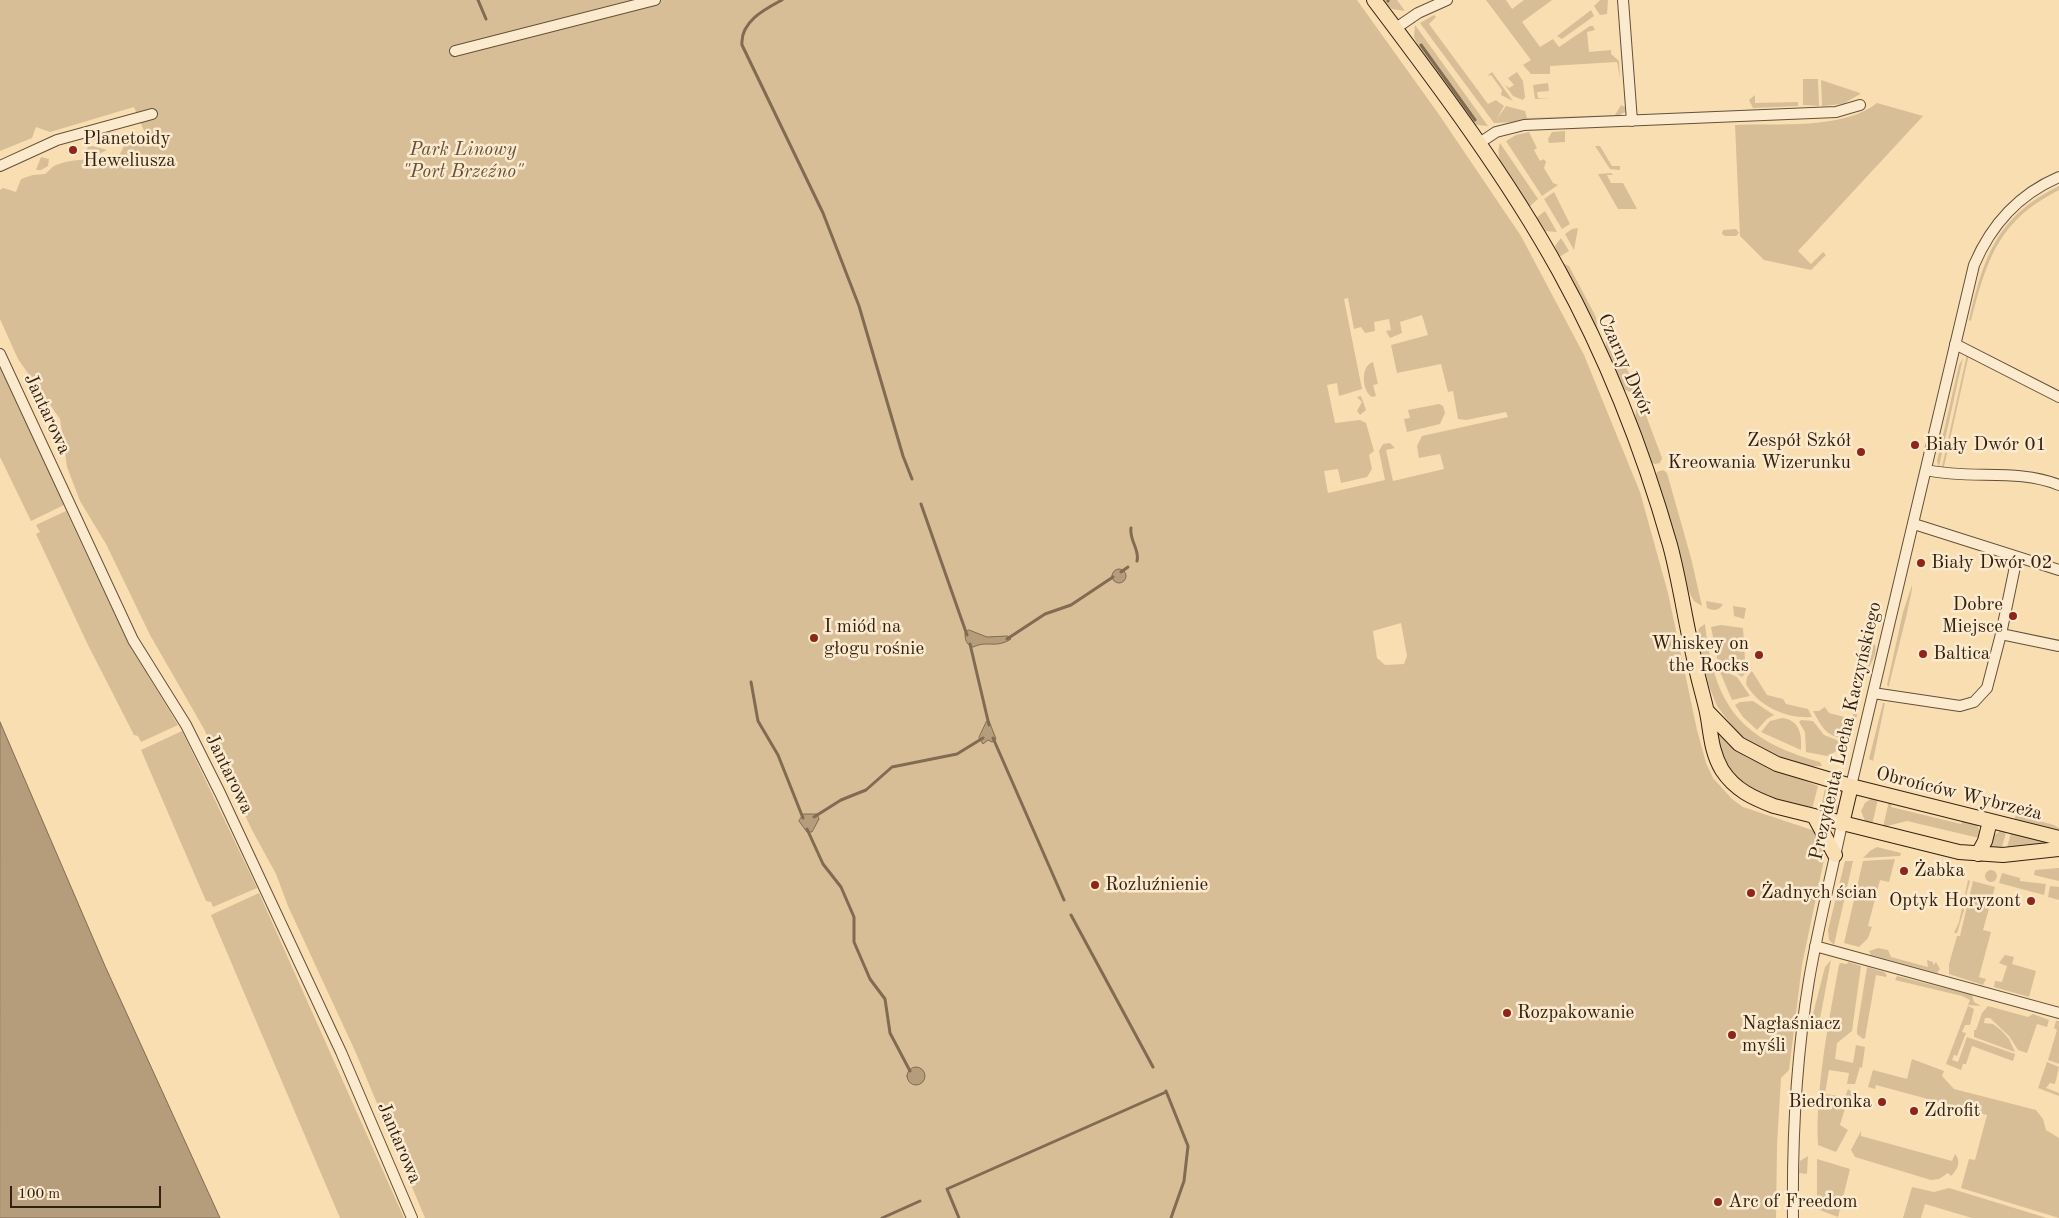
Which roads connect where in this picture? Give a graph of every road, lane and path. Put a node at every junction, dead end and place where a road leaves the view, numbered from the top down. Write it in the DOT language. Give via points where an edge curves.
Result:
graph roads {
  1 [pos="656,0"];
  2 [pos="1374,0"];
  3 [pos="1447,0"];
  4 [pos="1623,0"];
  5 [pos="1396,28"];
  6 [pos="455,52"];
  7 [pos="1860,105"];
  8 [pos="152,114"];
  9 [pos="1632,121"];
  10 [pos="1478,144"];
  11 [pos="0,166"];
  12 [pos="2059,177"];
  13 [pos="1955,344"];
  14 [pos="0,354"];
  15 [pos="2059,397"];
  16 [pos="1926,470"];
  17 [pos="2059,485"];
  18 [pos="1914,524"];
  19 [pos="2017,557"];
  20 [pos="2059,570"];
  21 [pos="2001,634"];
  22 [pos="2059,646"];
  23 [pos="1873,693"];
  24 [pos="1707,710"];
  25 [pos="1851,786"];
  26 [pos="1814,816"];
  27 [pos="1990,821"];
  28 [pos="1842,824"];
  29 [pos="2059,838"];
  30 [pos="2059,849"];
  31 [pos="1978,854"];
  32 [pos="1835,855"];
  33 [pos="1815,946"];
  34 [pos="2059,1013"];
  35 [pos="412,1218"];
  36 [pos="1793,1218"];
  1 -- 6 [label="street"];
  2 -- 5 [label="main road, Czarny Dwór"];
  3 -- 5 [label="street" via="1418,13"];
  4 -- 9 [label="street"];
  5 -- 10 [label="main road, Czarny Dwór"];
  7 -- 9 [label="street" via="1836,112"];
  8 -- 11 [label="street" via="57,140"];
  9 -- 10 [label="street" via="1524,125 1496,132"];
  10 -- 24 [label="main road, Czarny Dwór" via="1560,273 1626,411 1669,541"];
  12 -- 13 [label="street, Prezydenta Lecha Kaczyńskiego" via="2027,195 1992,231 1974,265"];
  13 -- 15 [label="street"];
  13 -- 16 [label="street, Prezydenta Lecha Kaczyńskiego"];
  14 -- 35 [label="street, Jantarowa" via="133,640 186,726 220,793 341,1052"];
  16 -- 17 [label="street" via="1960,476 2036,477"];
  16 -- 18 [label="street, Prezydenta Lecha Kaczyńskiego"];
  18 -- 19 [label="street"];
  18 -- 23 [label="street, Prezydenta Lecha Kaczyńskiego"];
  19 -- 20 [label="street"];
  19 -- 21 [label="street"];
  21 -- 22 [label="street"];
  21 -- 23 [label="street" via="1987,688 1974,702 1952,705"];
  23 -- 25 [label="street, Prezydenta Lecha Kaczyńskiego"];
  24 -- 25 [label="main road" via="1733,738 1756,755"];
  24 -- 26 [label="main road, Czarny Dwór" via="1714,754 1732,783 1754,798"];
  25 -- 27 [label="main road, Obrońców Wybrzeża"];
  25 -- 28 [label="main road, Prezydenta Lecha Kaczyńskiego"];
  26 -- 28 [label="main road, Czarny Dwór"];
  26 -- 32 [label="main road"];
  27 -- 29 [label="main road, Obrońców Wybrzeża"];
  27 -- 31 [label="main road"];
  28 -- 31 [label="main road, Obrońców Wybrzeża"];
  28 -- 32 [label="street, Prezydenta Lecha Kaczyńskiego"];
  30 -- 31 [label="main road, Obrońców Wybrzeża" via="2003,855"];
  32 -- 33 [label="street, Prezydenta Lecha Kaczyńskiego"];
  33 -- 34 [label="street"];
  33 -- 36 [label="street, Prezydenta Lecha Kaczyńskiego" via="1798,1065 1792,1147"];
}
